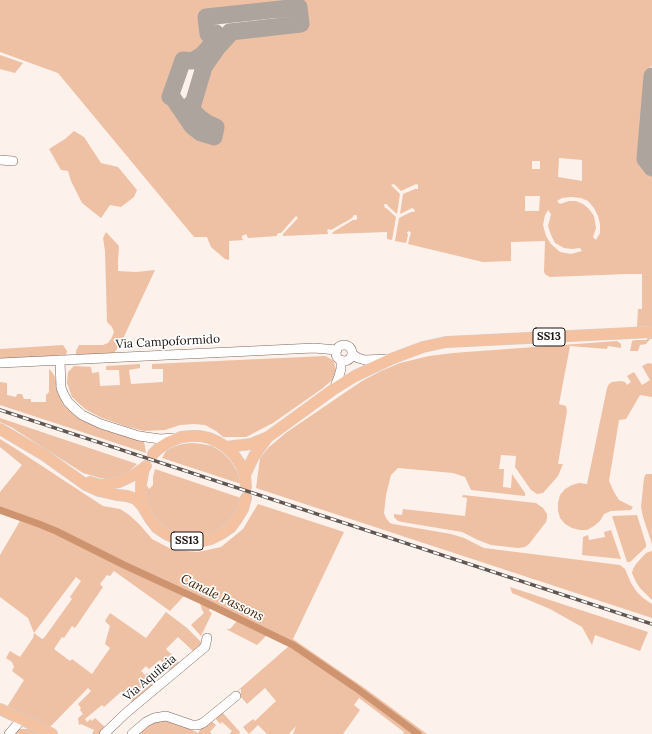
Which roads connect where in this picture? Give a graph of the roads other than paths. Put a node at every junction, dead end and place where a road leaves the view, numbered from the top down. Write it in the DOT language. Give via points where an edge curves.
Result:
graph roads {
  1 [pos="0,160"];
  2 [pos="13,161"];
  3 [pos="652,332"];
  4 [pos="337,350"];
  5 [pos="352,354"];
  6 [pos="391,359"];
  7 [pos="60,360"];
  8 [pos="341,360"];
  9 [pos="0,363"];
  10 [pos="334,389"];
  11 [pos="0,429"];
  12 [pos="181,437"];
  13 [pos="268,437"];
  14 [pos="226,447"];
  15 [pos="153,454"];
  16 [pos="245,475"];
  17 [pos="78,479"];
  18 [pos="144,509"];
  19 [pos="207,638"];
  20 [pos="236,696"];
  21 [pos="0,709"];
  22 [pos="22,719"];
  23 [pos="9,734"];
  24 [pos="52,734"];
  25 [pos="104,734"];
  26 [pos="132,734"];
  1 -- 2 [label="street"];
  3 -- 6 [label="main road, SS13" via="446,342 423,347"];
  4 -- 5 [label="street, Via Campoformido" via="346,345"];
  4 -- 7 [label="street, Via Campoformido" via="314,348"];
  4 -- 8 [label="street"];
  5 -- 6 [label="street" via="365,360"];
  5 -- 8 [label="street" via="349,359"];
  6 -- 10 [label="main road, SS13" via="362,372"];
  7 -- 9 [label="street, Via Campoformido"];
  7 -- 12 [label="street" via="61,388 68,402 82,415 139,436 160,439"];
  8 -- 10 [label="street" via="341,369"];
  10 -- 13 [label="main road, SS13"];
  11 -- 17 [label="main road, SS13"];
  12 -- 14 [label="main road, SS13" via="209,438"];
  12 -- 15 [label="main road, SS13"];
  13 -- 14 [label="main road, SS13" via="251,444"];
  13 -- 16 [label="main road, SS13" via="254,456"];
  14 -- 16 [label="main road, SS13" via="241,464"];
  16 -- 18 [label="main road, SS13" via="243,509 230,528 216,537 199,542 177,539 157,528"];
  17 -- 18 [label="main road, SS13" via="99,491 136,499"];
  17 -- 18 [label="main road, SS13" via="100,485 108,484 119,482 145,467 141,484"];
  19 -- 25 [label="street, Via Aquileia" via="205,647"];
  20 -- 26 [label="street" via="198,725 192,726 166,716 146,722"];
  21 -- 22 [label="main road"];
  22 -- 23 [label="street"];
  22 -- 24 [label="main road"];
}
